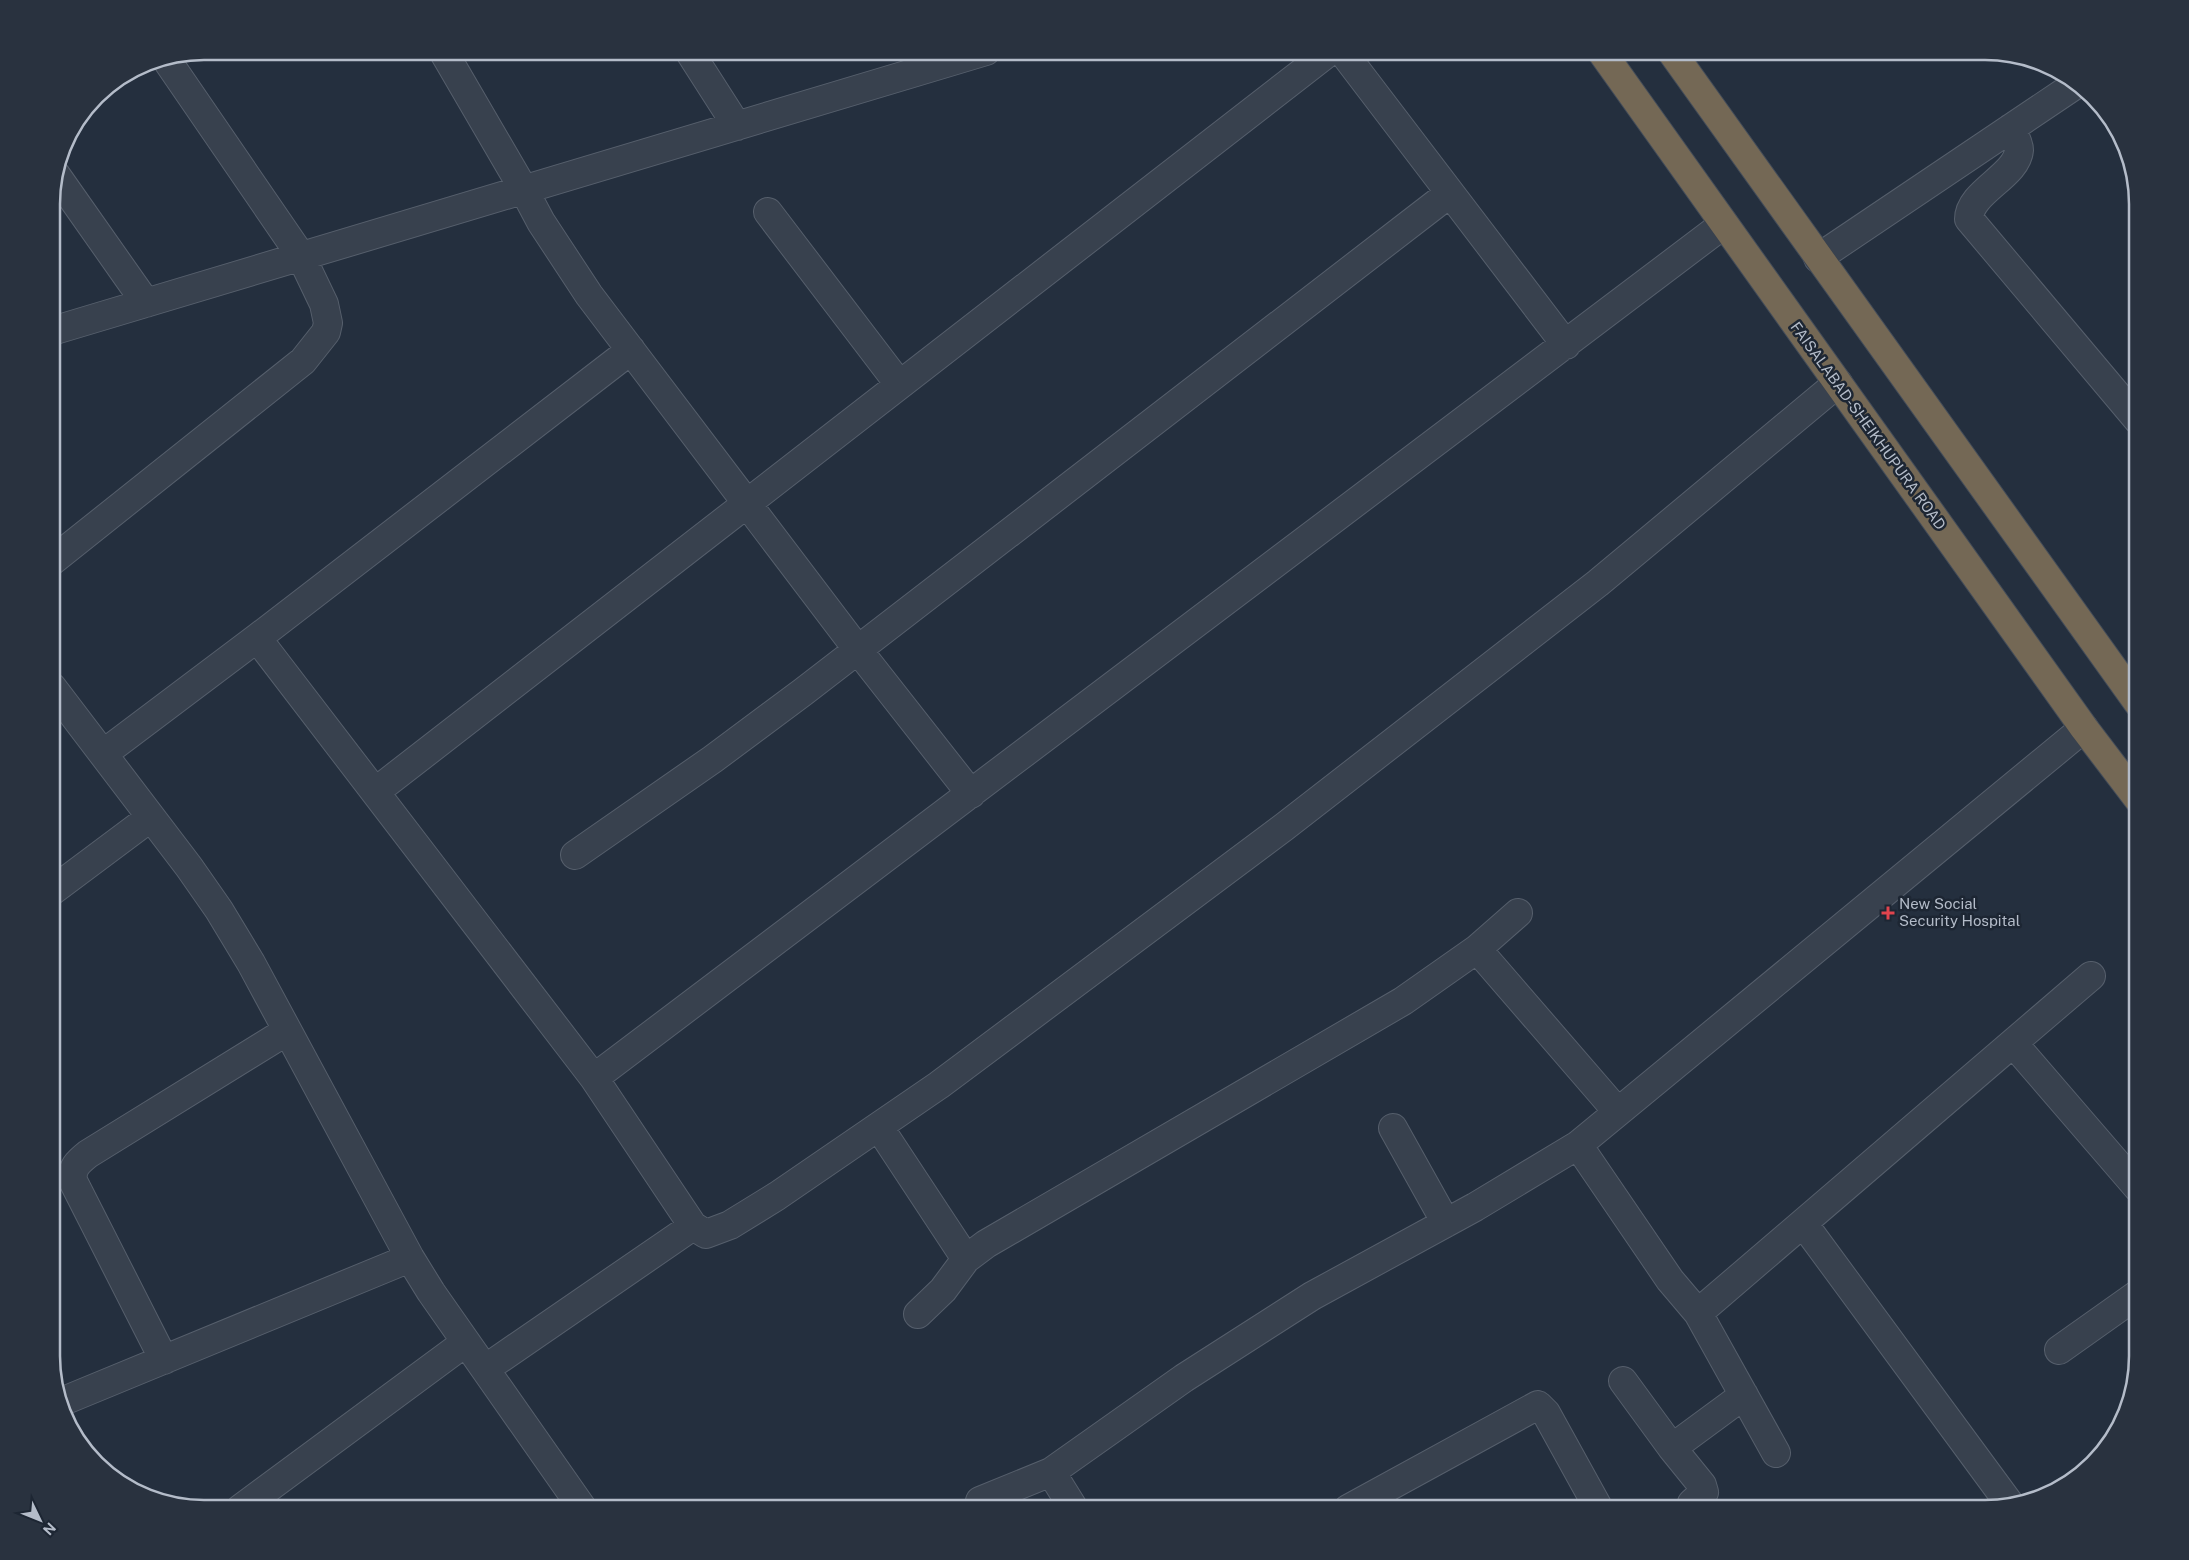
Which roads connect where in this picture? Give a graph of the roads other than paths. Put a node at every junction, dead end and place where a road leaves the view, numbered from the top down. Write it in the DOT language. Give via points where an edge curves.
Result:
graph roads {
  1 [pos="448,60"];
  2 [pos="695,60"];
  3 [pos="956,60"];
  4 [pos="1318,60"];
  5 [pos="1349,60"];
  6 [pos="1607,60"];
  7 [pos="1677,60"];
  8 [pos="170,64"];
  9 [pos="2070,88"];
  10 [pos="737,126"];
  11 [pos="2011,128"];
  12 [pos="61,183"];
  13 [pos="524,190"];
  14 [pos="1450,193"];
  15 [pos="768,212"];
  16 [pos="1724,224"];
  17 [pos="301,256"];
  18 [pos="1818,258"];
  19 [pos="146,303"];
  20 [pos="60,329"];
  21 [pos="1566,345"];
  22 [pos="631,350"];
  23 [pos="1838,383"];
  24 [pos="899,384"];
  25 [pos="2129,409"];
  26 [pos="746,502"];
  27 [pos="60,554"];
  28 [pos="257,638"];
  29 [pos="858,650"];
  30 [pos="2129,685"];
  31 [pos="60,698"];
  32 [pos="2084,728"];
  33 [pos="103,754"];
  34 [pos="2129,787"];
  35 [pos="375,792"];
  36 [pos="971,794"];
  37 [pos="151,816"];
  38 [pos="575,856"];
  39 [pos="60,885"];
  40 [pos="1518,913"];
  41 [pos="1477,949"];
  42 [pos="2091,976"];
  43 [pos="287,1031"];
  44 [pos="2013,1043"];
  45 [pos="594,1078"];
  46 [pos="1617,1111"];
  47 [pos="879,1127"];
  48 [pos="1393,1128"];
  49 [pos="1578,1145"];
  50 [pos="2129,1178"];
  51 [pos="1446,1223"];
  52 [pos="1803,1224"];
  53 [pos="693,1226"];
  54 [pos="410,1258"];
  55 [pos="966,1259"];
  56 [pos="2129,1300"];
  57 [pos="1698,1313"];
  58 [pos="918,1314"];
  59 [pos="466,1342"];
  60 [pos="2059,1350"];
  61 [pos="164,1360"];
  62 [pos="484,1368"];
  63 [pos="1623,1381"];
  64 [pos="1744,1396"];
  65 [pos="67,1399"];
  66 [pos="1672,1448"];
  67 [pos="1776,1452"];
  68 [pos="1051,1472"];
  69 [pos="2006,1499"];
  70 [pos="252,1500"];
  71 [pos="568,1500"];
  72 [pos="982,1500"];
  73 [pos="1068,1500"];
  74 [pos="1364,1500"];
  75 [pos="1594,1500"];
  76 [pos="1695,1500"];
  1 -- 13 [label="street"];
  2 -- 10 [label="street"];
  3 -- 10 [label="street"];
  4 -- 24 [label="street"];
  5 -- 14 [label="street"];
  6 -- 16 [label="highway, FAISALABAD-SHEIKHUPURA ROAD"];
  7 -- 18 [label="highway"];
  8 -- 17 [label="street"];
  9 -- 11 [label="street"];
  10 -- 13 [label="street"];
  11 -- 18 [label="street"];
  11 -- 25 [label="street" via="2019,150 2016,158 1973,203 1969,219"];
  12 -- 19 [label="street"];
  13 -- 17 [label="street"];
  13 -- 22 [label="street" via="589,295"];
  14 -- 21 [label="street"];
  14 -- 29 [label="street"];
  15 -- 24 [label="street"];
  16 -- 21 [label="street"];
  16 -- 23 [label="highway, FAISALABAD-SHEIKHUPURA ROAD"];
  17 -- 19 [label="street"];
  17 -- 27 [label="street" via="324,304 328,323 317,346 303,361"];
  18 -- 30 [label="highway"];
  19 -- 20 [label="street"];
  21 -- 36 [label="street"];
  22 -- 26 [label="street"];
  22 -- 28 [label="street"];
  23 -- 32 [label="highway, FAISALABAD-SHEIKHUPURA ROAD"];
  23 -- 47 [label="street" via="1598,583 1292,821"];
  24 -- 26 [label="street"];
  26 -- 29 [label="street"];
  26 -- 35 [label="street"];
  28 -- 33 [label="street"];
  28 -- 35 [label="street"];
  29 -- 36 [label="street"];
  29 -- 38 [label="street" via="713,759"];
  31 -- 33 [label="street"];
  32 -- 34 [label="highway, FAISALABAD-SHEIKHUPURA ROAD"];
  32 -- 46 [label="street"];
  33 -- 37 [label="street"];
  35 -- 45 [label="street"];
  36 -- 45 [label="street"];
  37 -- 39 [label="street"];
  37 -- 43 [label="street" via="219,910"];
  40 -- 41 [label="street"];
  41 -- 46 [label="street"];
  41 -- 55 [label="street" via="1403,1000 986,1244"];
  42 -- 44 [label="street"];
  43 -- 54 [label="street"];
  43 -- 61 [label="street" via="88,1154 74,1168 73,1181"];
  44 -- 50 [label="street"];
  44 -- 52 [label="street"];
  45 -- 53 [label="street"];
  46 -- 49 [label="street"];
  47 -- 53 [label="street" via="730,1225 706,1234"];
  47 -- 55 [label="street"];
  48 -- 51 [label="street"];
  49 -- 51 [label="street"];
  49 -- 57 [label="street" via="1670,1280"];
  51 -- 68 [label="street" via="1312,1296 1184,1378"];
  52 -- 57 [label="street"];
  52 -- 69 [label="street"];
  53 -- 62 [label="street"];
  54 -- 59 [label="street"];
  54 -- 61 [label="street"];
  55 -- 58 [label="street" via="943,1290"];
  56 -- 60 [label="street"];
  57 -- 64 [label="street"];
  59 -- 62 [label="street"];
  59 -- 70 [label="street"];
  61 -- 65 [label="street"];
  62 -- 71 [label="street"];
  63 -- 66 [label="street"];
  64 -- 66 [label="street"];
  64 -- 67 [label="street"];
  66 -- 76 [label="street" via="1704,1488"];
  68 -- 72 [label="street"];
  68 -- 73 [label="street"];
  74 -- 75 [label="street" via="1538,1405 1546,1413"];
}
